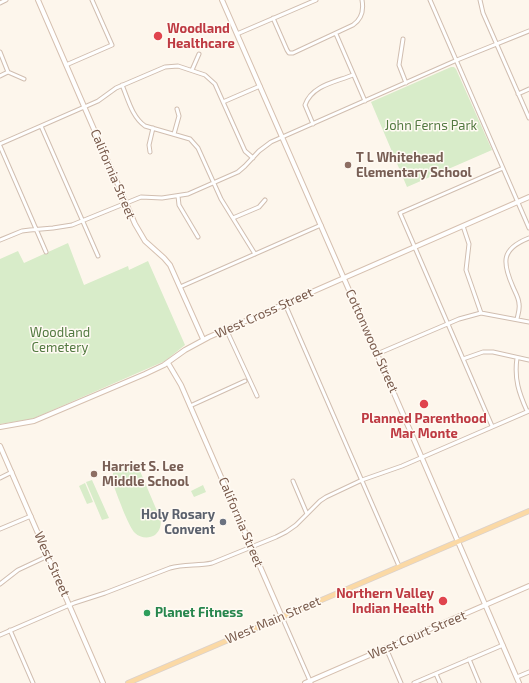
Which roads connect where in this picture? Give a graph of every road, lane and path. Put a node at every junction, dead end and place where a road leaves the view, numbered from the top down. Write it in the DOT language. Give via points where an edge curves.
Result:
graph roads {
  1 [pos="6,0"];
  2 [pos="38,0"];
  3 [pos="92,0"];
  4 [pos="222,0"];
  5 [pos="316,0"];
  6 [pos="362,0"];
  7 [pos="430,0"];
  8 [pos="480,0"];
  9 [pos="0,3"];
  10 [pos="274,18"];
  11 [pos="529,30"];
  12 [pos="237,34"];
  13 [pos="336,34"];
  14 [pos="403,38"];
  15 [pos="496,44"];
  16 [pos="0,52"];
  17 [pos="199,54"];
  18 [pos="457,60"];
  19 [pos="66,65"];
  20 [pos="192,70"];
  21 [pos="8,72"];
  22 [pos="353,75"];
  23 [pos="0,76"];
  24 [pos="24,79"];
  25 [pos="406,83"];
  26 [pos="122,85"];
  27 [pos="260,86"];
  28 [pos="529,89"];
  29 [pos="518,94"];
  30 [pos="364,101"];
  31 [pos="223,102"];
  32 [pos="84,107"];
  33 [pos="178,109"];
  34 [pos="529,118"];
  35 [pos="313,124"];
  36 [pos="41,126"];
  37 [pos="153,128"];
  38 [pos="174,134"];
  39 [pos="282,137"];
  40 [pos="0,145"];
  41 [pos="150,152"];
  42 [pos="253,158"];
  43 [pos="503,168"];
  44 [pos="214,183"];
  45 [pos="178,196"];
  46 [pos="529,197"];
  47 [pos="265,200"];
  48 [pos="125,202"];
  49 [pos="518,202"];
  50 [pos="233,218"];
  51 [pos="83,221"];
  52 [pos="320,225"];
  53 [pos="463,226"];
  54 [pos="529,228"];
  55 [pos="36,229"];
  56 [pos="198,237"];
  57 [pos="529,238"];
  58 [pos="0,240"];
  59 [pos="414,247"];
  60 [pos="46,252"];
  61 [pos="254,254"];
  62 [pos="98,256"];
  63 [pos="344,278"];
  64 [pos="180,287"];
  65 [pos="285,304"];
  66 [pos="481,313"];
  67 [pos="517,319"];
  68 [pos="529,322"];
  69 [pos="448,324"];
  70 [pos="226,329"];
  71 [pos="203,339"];
  72 [pos="377,354"];
  73 [pos="517,358"];
  74 [pos="463,359"];
  75 [pos="529,360"];
  76 [pos="168,363"];
  77 [pos="245,381"];
  78 [pos="257,396"];
  79 [pos="190,406"];
  80 [pos="528,411"];
  81 [pos="492,426"];
  82 [pos="0,427"];
  83 [pos="0,446"];
  84 [pos="422,457"];
  85 [pos="12,472"];
  86 [pos="0,478"];
  87 [pos="362,480"];
  88 [pos="293,481"];
  89 [pos="529,511"];
  90 [pos="307,514"];
  91 [pos="31,516"];
  92 [pos="0,529"];
  93 [pos="458,541"];
  94 [pos="252,547"];
  95 [pos="48,556"];
  96 [pos="399,566"];
  97 [pos="0,584"];
  98 [pos="529,586"];
  99 [pos="70,604"];
  100 [pos="486,605"];
  101 [pos="282,617"];
  102 [pos="10,630"];
  103 [pos="0,635"];
  104 [pos="502,645"];
  105 [pos="386,648"];
  106 [pos="469,659"];
  107 [pos="529,672"];
  108 [pos="436,674"];
  109 [pos="517,677"];
  110 [pos="309,682"];
  111 [pos="33,683"];
  112 [pos="103,683"];
  113 [pos="128,683"];
  114 [pos="401,683"];
  115 [pos="414,683"];
  116 [pos="440,683"];
  117 [pos="479,683"];
  118 [pos="519,683"];
  1 -- 9 [label="street"];
  2 -- 19 [label="street, California Street"];
  3 -- 19 [label="street" via="112,45"];
  4 -- 12 [label="street, Cottonwood Street"];
  5 -- 10 [label="street"];
  6 -- 13 [label="street" via="363,12 358,22"];
  7 -- 18 [label="street"];
  8 -- 15 [label="street"];
  10 -- 12 [label="street"];
  10 -- 13 [label="street" via="289,53"];
  11 -- 15 [label="street"];
  12 -- 27 [label="street, Cottonwood Street"];
  13 -- 22 [label="street"];
  14 -- 25 [label="street" via="399,65"];
  15 -- 18 [label="street"];
  15 -- 29 [label="street"];
  16 -- 21 [label="street"];
  17 -- 20 [label="street"];
  18 -- 25 [label="street"];
  18 -- 43 [label="street"];
  19 -- 32 [label="street, California Street"];
  20 -- 26 [label="street" via="178,66 165,67"];
  20 -- 31 [label="street" via="212,80"];
  21 -- 23 [label="street"];
  21 -- 24 [label="street"];
  22 -- 30 [label="street"];
  22 -- 35 [label="street" via="321,86 310,97 305,105"];
  25 -- 30 [label="street"];
  26 -- 32 [label="street"];
  26 -- 37 [label="street" via="137,118 145,126"];
  27 -- 31 [label="street"];
  27 -- 39 [label="street, Cottonwood Street"];
  28 -- 29 [label="street"];
  29 -- 34 [label="street"];
  30 -- 35 [label="street"];
  31 -- 42 [label="street" via="245,150"];
  32 -- 36 [label="street"];
  32 -- 48 [label="street, California Street"];
  33 -- 38 [label="street" via="179,116"];
  35 -- 39 [label="street"];
  36 -- 40 [label="street"];
  36 -- 51 [label="street"];
  37 -- 38 [label="street"];
  37 -- 41 [label="street"];
  38 -- 44 [label="street" via="190,139 198,148"];
  39 -- 42 [label="street" via="266,145"];
  39 -- 52 [label="street, Cottonwood Street"];
  40 -- 55 [label="street"];
  42 -- 44 [label="street" via="238,172"];
  43 -- 49 [label="street"];
  43 -- 59 [label="street" via="400,213"];
  44 -- 45 [label="street"];
  44 -- 50 [label="street" via="224,206"];
  45 -- 48 [label="street" via="141,197"];
  45 -- 56 [label="street" via="179,205"];
  46 -- 49 [label="street, West Cross Street"];
  47 -- 50 [label="street" via="259,207"];
  48 -- 51 [label="street"];
  48 -- 64 [label="street, California Street" via="140,233 169,263"];
  49 -- 53 [label="street, West Cross Street"];
  49 -- 54 [label="street"];
  50 -- 61 [label="street"];
  51 -- 55 [label="street" via="64,227"];
  51 -- 62 [label="street"];
  52 -- 61 [label="street"];
  52 -- 63 [label="street, Cottonwood Street"];
  53 -- 59 [label="street, West Cross Street"];
  53 -- 66 [label="street" via="469,244 466,270"];
  55 -- 58 [label="street" via="22,231"];
  55 -- 60 [label="street"];
  57 -- 67 [label="street" via="514,245 506,262 506,271 519,300"];
  59 -- 63 [label="street, West Cross Street"];
  59 -- 69 [label="street"];
  61 -- 64 [label="street"];
  63 -- 65 [label="street, West Cross Street"];
  63 -- 72 [label="street, Cottonwood Street"];
  64 -- 71 [label="street, California Street"];
  65 -- 70 [label="street, West Cross Street"];
  65 -- 87 [label="street"];
  66 -- 67 [label="street"];
  66 -- 69 [label="street"];
  67 -- 68 [label="street"];
  69 -- 72 [label="street"];
  69 -- 74 [label="street"];
  70 -- 71 [label="street, West Cross Street"];
  70 -- 78 [label="street"];
  71 -- 76 [label="street, West Cross Street"];
  72 -- 84 [label="street, Cottonwood Street"];
  73 -- 74 [label="street" via="483,352"];
  73 -- 75 [label="street"];
  73 -- 80 [label="street" via="516,382"];
  74 -- 81 [label="street"];
  76 -- 79 [label="street, California Street" via="178,378"];
  76 -- 82 [label="street, West Cross Street" via="34,421"];
  77 -- 79 [label="street"];
  79 -- 94 [label="street, California Street"];
  80 -- 81 [label="street"];
  81 -- 84 [label="street"];
  83 -- 85 [label="street, West Street"];
  84 -- 87 [label="street"];
  84 -- 93 [label="street, Cottonwood Street"];
  85 -- 86 [label="street"];
  85 -- 91 [label="street, West Street"];
  87 -- 90 [label="street" via="326,497"];
  87 -- 96 [label="street"];
  88 -- 90 [label="street"];
  89 -- 93 [label="main road, West Main Street"];
  90 -- 94 [label="street" via="286,532"];
  91 -- 92 [label="street"];
  91 -- 95 [label="street, West Street"];
  93 -- 96 [label="main road, West Main Street"];
  93 -- 100 [label="street, Cottonwood Street"];
  94 -- 99 [label="street" via="212,563 170,568"];
  94 -- 101 [label="street, California Street"];
  95 -- 97 [label="street" via="18,570"];
  95 -- 99 [label="street, West Street"];
  96 -- 101 [label="main road, West Main Street"];
  98 -- 100 [label="street, West Court Street"];
  99 -- 102 [label="street"];
  99 -- 112 [label="street, West Street"];
  100 -- 104 [label="street, Cottonwood Street"];
  100 -- 105 [label="street, West Court Street"];
  101 -- 110 [label="street, California Street"];
  101 -- 113 [label="main road, West Main Street"];
  102 -- 103 [label="street"];
  102 -- 111 [label="street"];
  104 -- 106 [label="street"];
  104 -- 109 [label="street, Cottonwood Street"];
  105 -- 110 [label="street, West Court Street"];
  105 -- 114 [label="street"];
  106 -- 108 [label="street"];
  106 -- 117 [label="street"];
  107 -- 109 [label="street"];
  108 -- 115 [label="street"];
  108 -- 116 [label="street"];
  109 -- 118 [label="street, Cottonwood Street"];
}
